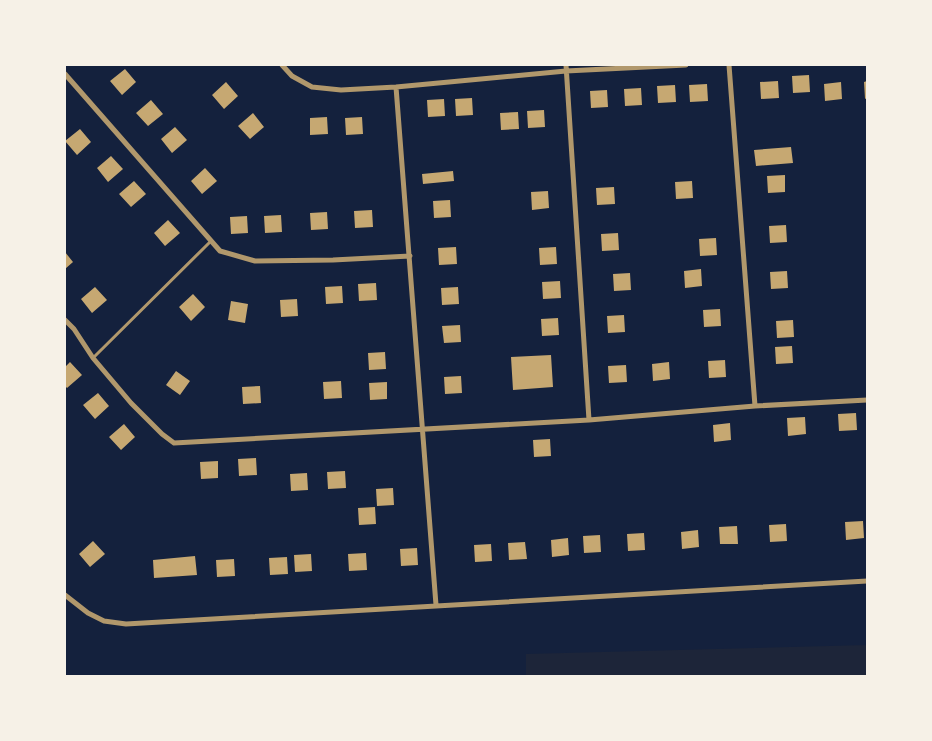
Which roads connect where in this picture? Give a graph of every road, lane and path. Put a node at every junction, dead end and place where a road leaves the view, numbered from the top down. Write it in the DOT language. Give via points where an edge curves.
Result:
graph roads {
  1 [pos="282,65"];
  2 [pos="686,65"];
  3 [pos="729,65"];
  4 [pos="566,68"];
  5 [pos="65,74"];
  6 [pos="396,87"];
  7 [pos="211,241"];
  8 [pos="410,256"];
  9 [pos="65,320"];
  10 [pos="93,358"];
  11 [pos="867,400"];
  12 [pos="755,406"];
  13 [pos="590,420"];
  14 [pos="421,430"];
  15 [pos="867,581"];
  16 [pos="65,595"];
  17 [pos="436,605"];
  1 -- 6 [label="street" via="292,76 312,87 341,90"];
  2 -- 4 [label="street"];
  3 -- 12 [label="street"];
  4 -- 6 [label="street"];
  4 -- 13 [label="street"];
  5 -- 7 [label="street"];
  6 -- 8 [label="street"];
  7 -- 8 [label="street" via="220,252 255,261"];
  7 -- 10 [label="lane"];
  8 -- 14 [label="street"];
  9 -- 10 [label="street"];
  10 -- 14 [label="street" via="131,403 174,443"];
  11 -- 12 [label="street"];
  12 -- 13 [label="street"];
  13 -- 14 [label="street"];
  14 -- 17 [label="street"];
  15 -- 17 [label="street"];
  16 -- 17 [label="street" via="104,621 126,624"];
}
